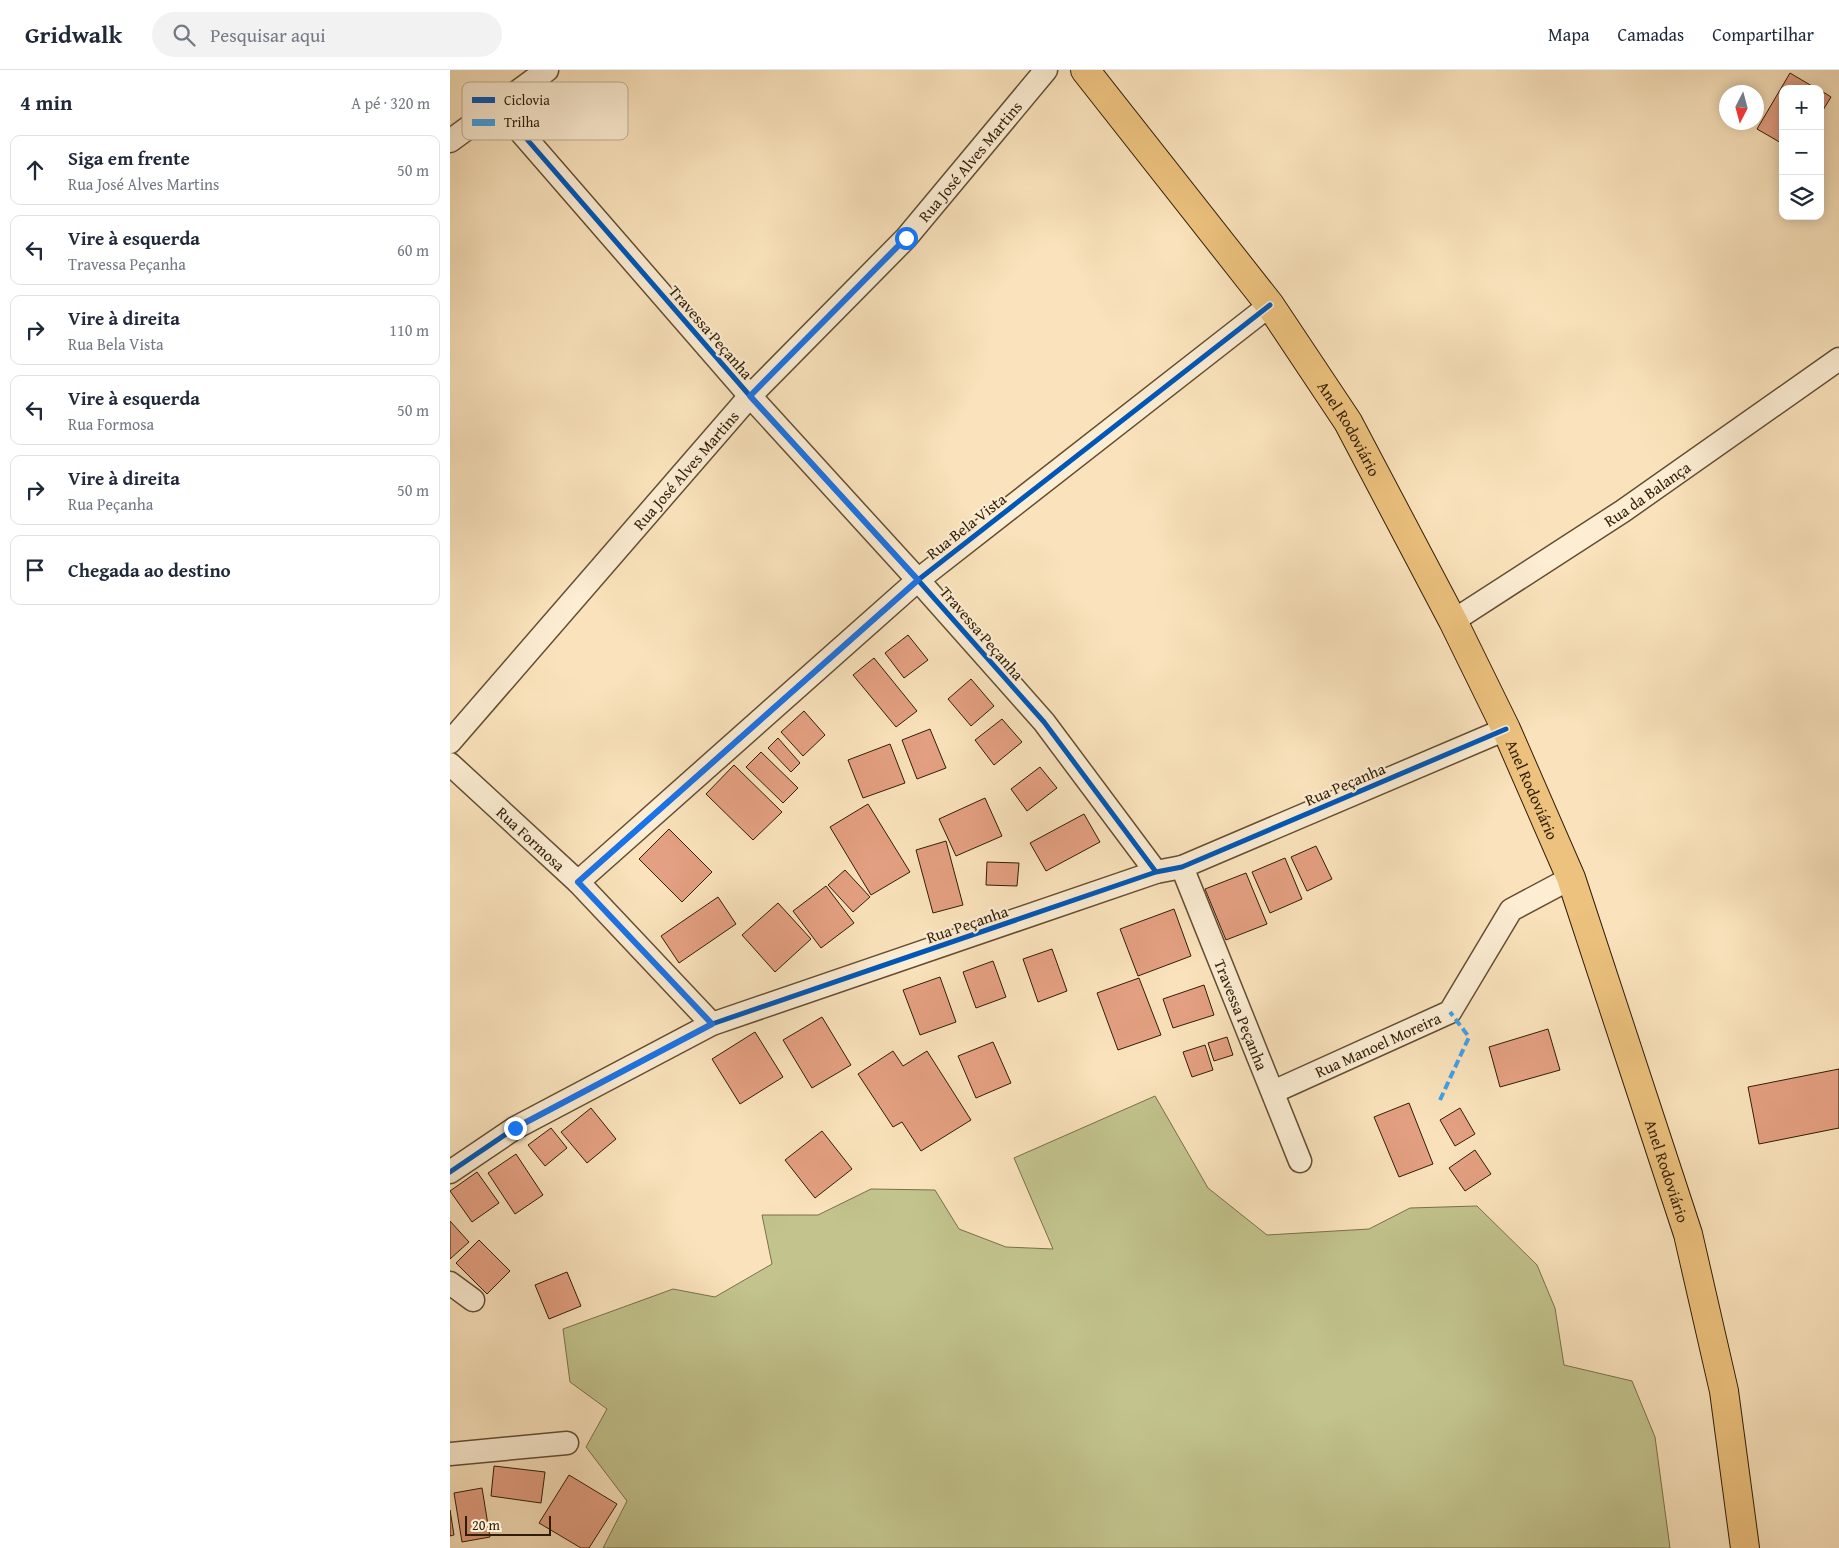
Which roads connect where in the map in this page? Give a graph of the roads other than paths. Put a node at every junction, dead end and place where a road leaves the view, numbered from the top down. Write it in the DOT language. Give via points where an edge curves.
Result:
graph roads {
  1 [pos="546,70"];
  2 [pos="1046,70"];
  3 [pos="1085,70"];
  4 [pos="530,82"];
  5 [pos="462,132"];
  6 [pos="528,140"];
  7 [pos="450,141"];
  8 [pos="1270,305"];
  9 [pos="1839,359"];
  10 [pos="750,396"];
  11 [pos="918,580"];
  12 [pos="1452,621"];
  13 [pos="1506,729"];
  14 [pos="450,742"];
  15 [pos="450,764"];
  16 [pos="1182,867"];
  17 [pos="1156,872"];
  18 [pos="1571,878"];
  19 [pos="578,882"];
  20 [pos="712,1024"];
  21 [pos="1272,1092"];
  22 [pos="1300,1161"];
  23 [pos="450,1172"];
  24 [pos="450,1283"];
  25 [pos="473,1300"];
  26 [pos="568,1443"];
  27 [pos="450,1454"];
  28 [pos="1745,1548"];
  1 -- 4 [label="street"];
  2 -- 10 [label="street, Rua José Alves Martins" via="906,238"];
  3 -- 8 [label="main road, Anel Rodoviário"];
  5 -- 7 [label="street"];
  6 -- 10 [label="street, Travessa Peçanha"];
  8 -- 11 [label="street, Rua Bela Vista"];
  8 -- 12 [label="main road, Anel Rodoviário" via="1348,422"];
  9 -- 12 [label="street, Rua da Balança" via="1623,511"];
  10 -- 11 [label="street, Travessa Peçanha"];
  10 -- 14 [label="street, Rua José Alves Martins"];
  11 -- 17 [label="street, Travessa Peçanha" via="1044,722"];
  11 -- 19 [label="street, Rua Bela Vista"];
  12 -- 13 [label="main road, Anel Rodoviário"];
  13 -- 16 [label="street, Rua Peçanha"];
  13 -- 18 [label="main road, Anel Rodoviário"];
  15 -- 19 [label="street, Rua Formosa"];
  16 -- 17 [label="street, Rua Peçanha"];
  16 -- 21 [label="street, Travessa Peçanha"];
  17 -- 20 [label="street, Rua Peçanha"];
  18 -- 21 [label="street, Rua Manoel Moreira" via="1511,910 1450,1012"];
  18 -- 28 [label="main road, Anel Rodoviário" via="1688,1234 1724,1391"];
  19 -- 20 [label="street, Rua Formosa"];
  20 -- 23 [label="street, Rua Peçanha" via="515,1128"];
  21 -- 22 [label="street, Travessa Peçanha"];
  24 -- 25 [label="street"];
  26 -- 27 [label="street"];
}
